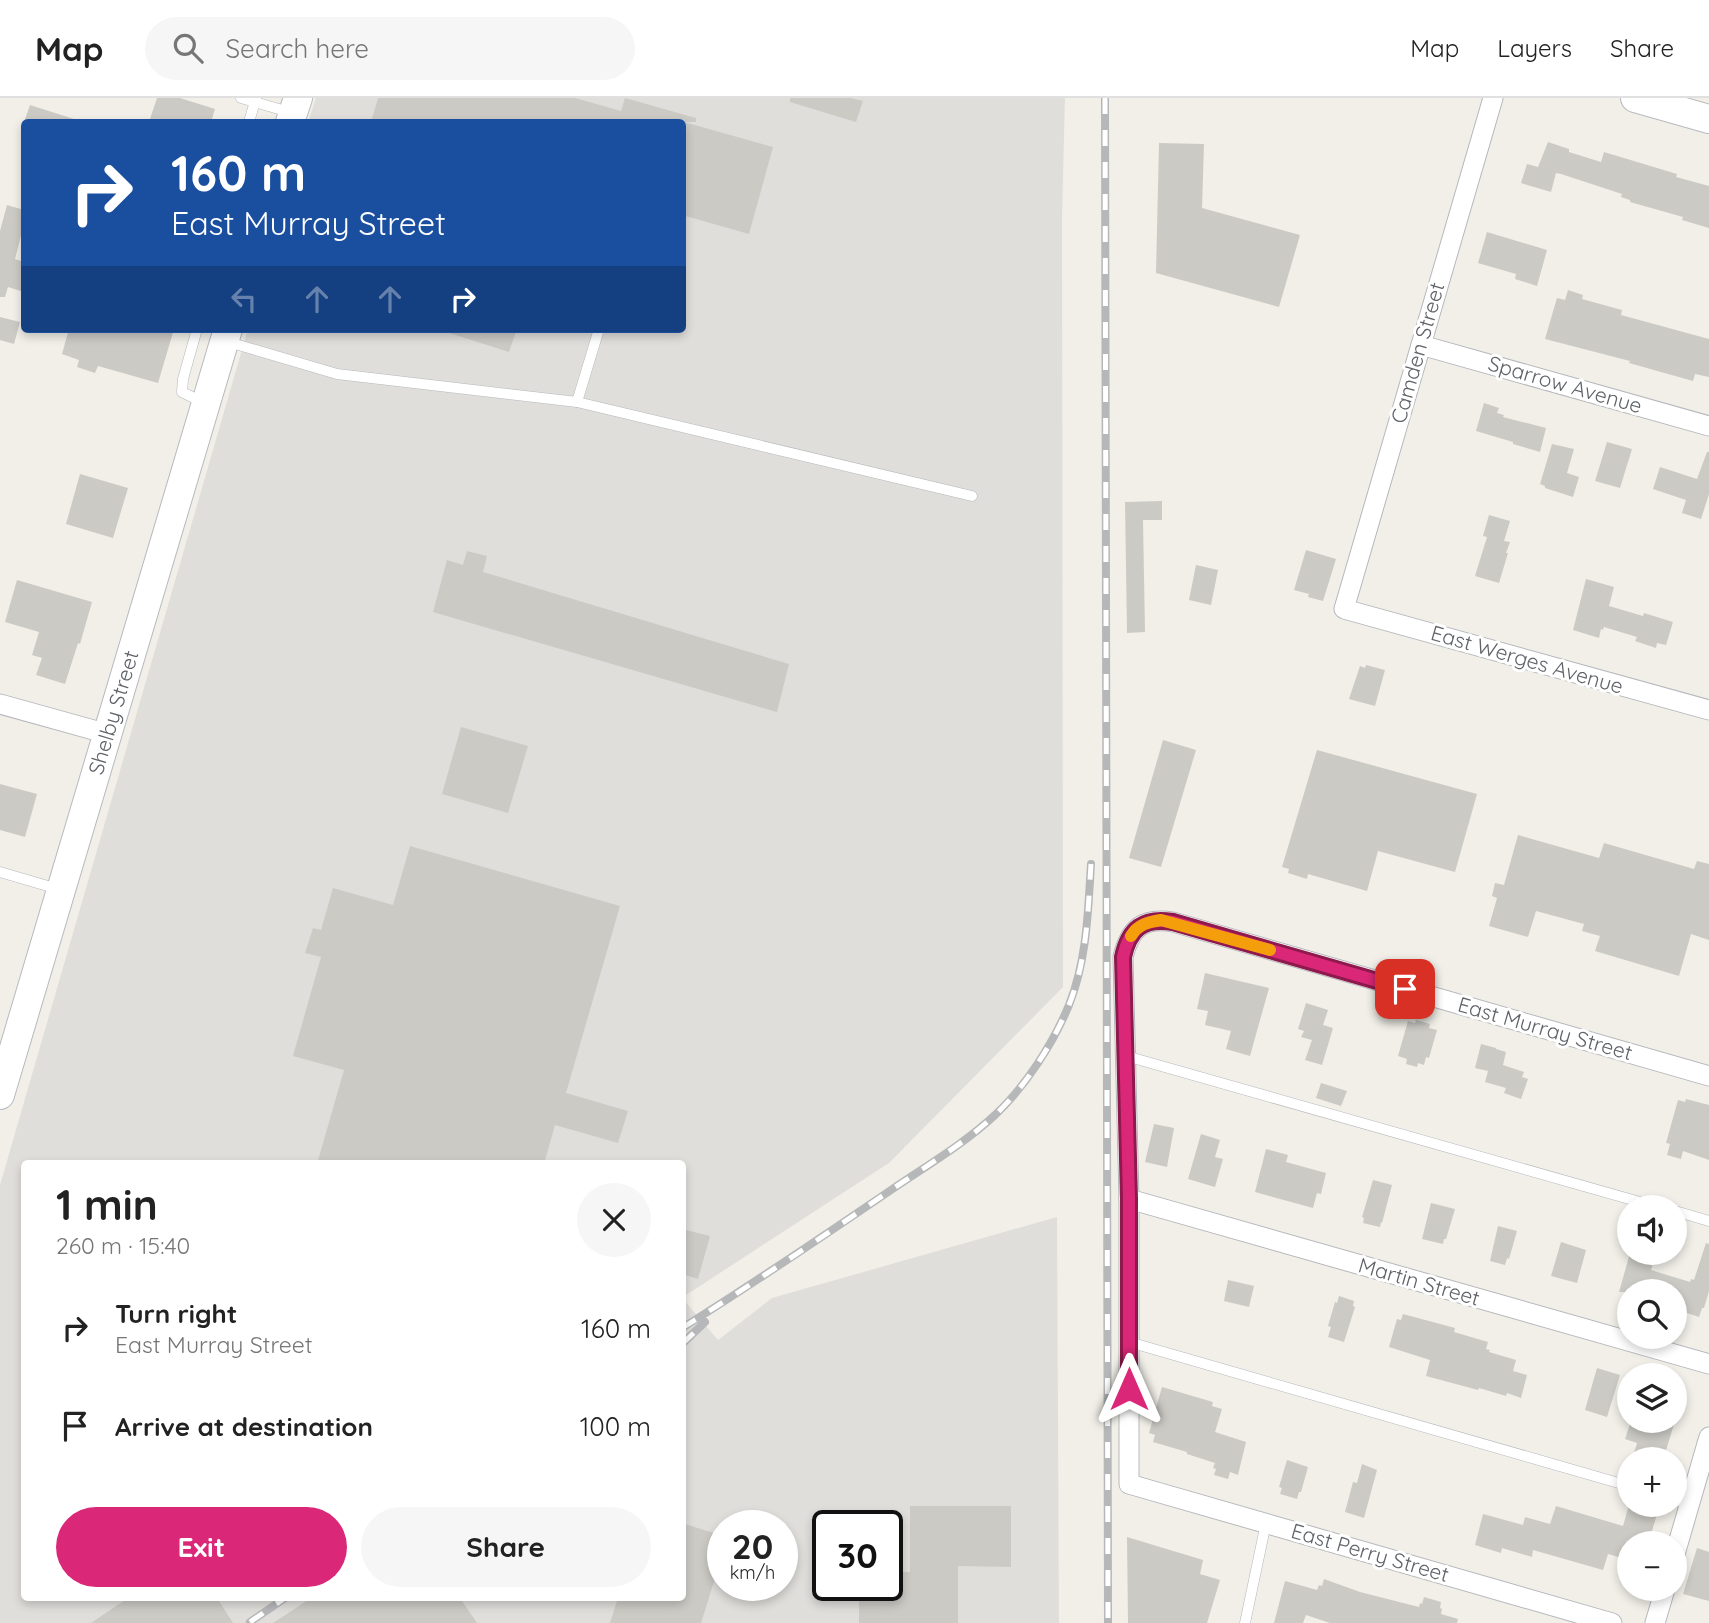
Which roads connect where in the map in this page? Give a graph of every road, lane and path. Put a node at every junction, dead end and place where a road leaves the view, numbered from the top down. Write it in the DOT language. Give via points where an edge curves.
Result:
graph roads {
  1 [pos="241,98"];
  2 [pos="1493,98"];
  3 [pos="1634,98"];
  4 [pos="256,100"];
  5 [pos="1664,102"];
  6 [pos="294,111"];
  7 [pos="250,119"];
  8 [pos="1709,119"];
  9 [pos="196,333"];
  10 [pos="598,333"];
  11 [pos="227,335"];
  12 [pos="1421,345"];
  13 [pos="577,402"];
  14 [pos="206,404"];
  15 [pos="1709,426"];
  16 [pos="971,496"];
  17 [pos="1345,609"];
  18 [pos="0,704"];
  19 [pos="1709,710"];
  20 [pos="108,734"];
  21 [pos="0,872"];
  22 [pos="62,890"];
  23 [pos="9,1033"];
  24 [pos="1126,1056"];
  25 [pos="1709,1076"];
  26 [pos="1,1089"];
  27 [pos="1617,1195"];
  28 [pos="1129,1199"];
  29 [pos="1687,1215"];
  30 [pos="1709,1221"];
  31 [pos="1129,1342"];
  32 [pos="1709,1364"];
  33 [pos="1709,1437"];
  34 [pos="1617,1483"];
  35 [pos="1687,1490"];
  36 [pos="1266,1523"];
  37 [pos="1661,1601"];
  38 [pos="1245,1623"];
  39 [pos="1612,1623"];
  40 [pos="1655,1623"];
  1 -- 4 [label="lane"];
  2 -- 12 [label="street, Camden Street"];
  3 -- 5 [label="main road"];
  4 -- 6 [label="lane"];
  4 -- 7 [label="lane"];
  5 -- 8 [label="main road"];
  9 -- 14 [label="lane" via="182,392"];
  10 -- 13 [label="lane"];
  11 -- 13 [label="lane" via="337,374"];
  11 -- 14 [label="main road, Shelby Street"];
  12 -- 15 [label="street, Sparrow Avenue"];
  12 -- 17 [label="street, Camden Street"];
  13 -- 16 [label="lane"];
  14 -- 20 [label="main road, Shelby Street"];
  17 -- 19 [label="street, East Werges Avenue"];
  18 -- 20 [label="street"];
  20 -- 22 [label="main road, Shelby Street"];
  21 -- 22 [label="lane"];
  22 -- 23 [label="main road, Shelby Street"];
  23 -- 26 [label="main road, Shelby Street"];
  24 -- 25 [label="street, East Murray Street" via="1126,944 1139,926 1161,920"];
  24 -- 27 [label="lane"];
  24 -- 28 [label="street"];
  28 -- 31 [label="street"];
  28 -- 32 [label="street, Martin Street"];
  29 -- 30 [label="lane"];
  31 -- 34 [label="lane"];
  31 -- 36 [label="street, East Perry Street" via="1129,1484"];
  33 -- 35 [label="street"];
  36 -- 38 [label="lane"];
  36 -- 39 [label="street, East Perry Street"];
  37 -- 40 [label="street"];
}
